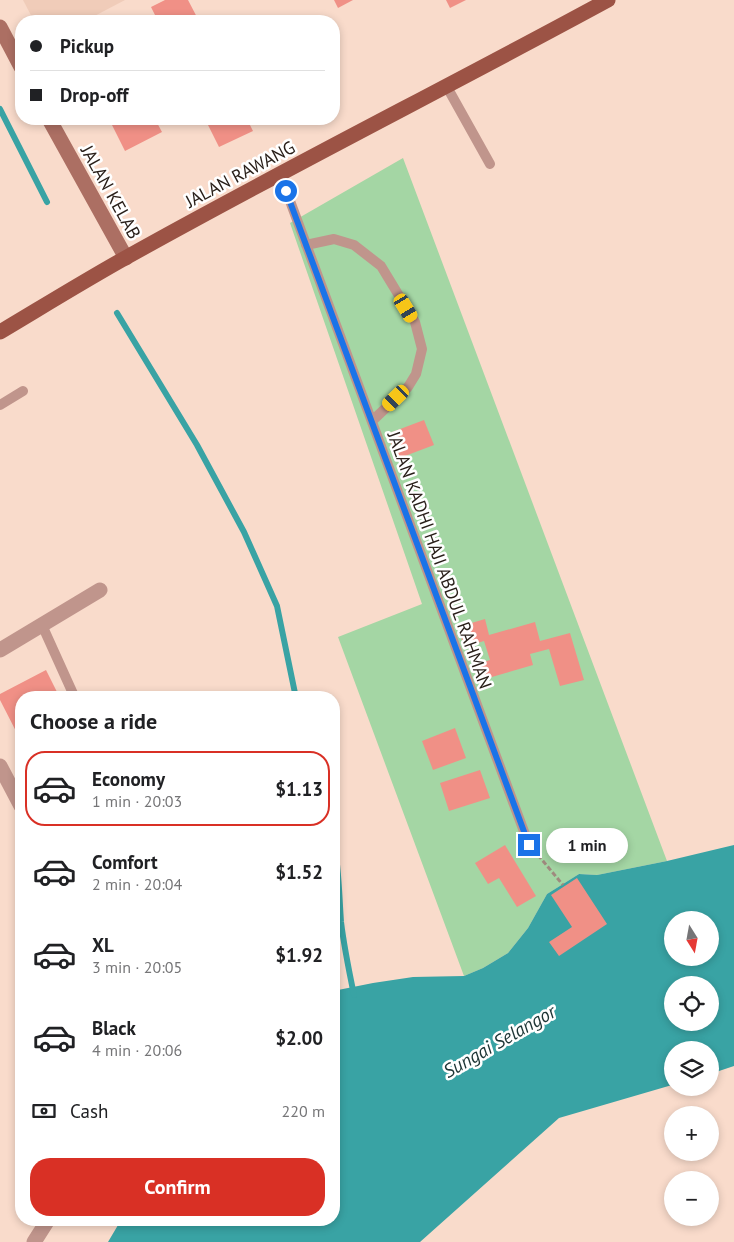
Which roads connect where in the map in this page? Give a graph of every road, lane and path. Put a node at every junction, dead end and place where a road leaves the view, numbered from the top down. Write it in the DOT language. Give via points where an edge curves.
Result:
graph roads {
  1 [pos="608,0"];
  2 [pos="0,27"];
  3 [pos="15,56"];
  4 [pos="447,87"];
  5 [pos="52,125"];
  6 [pos="490,164"];
  7 [pos="280,174"];
  8 [pos="306,245"];
  9 [pos="126,258"];
  10 [pos="0,332"];
  11 [pos="23,391"];
  12 [pos="0,405"];
  13 [pos="372,421"];
  14 [pos="100,590"];
  15 [pos="42,625"];
  16 [pos="0,650"];
  17 [pos="72,691"];
  18 [pos="0,766"];
  19 [pos="15,795"];
  20 [pos="529,845"];
  21 [pos="563,885"];
  22 [pos="44,1226"];
  23 [pos="34,1242"];
  1 -- 4 [label="main road, JALAN RAWANG"];
  2 -- 3 [label="street"];
  4 -- 6 [label="lane"];
  4 -- 7 [label="main road, JALAN RAWANG"];
  5 -- 9 [label="street, JALAN KELAB"];
  7 -- 8 [label="lane, JALAN KADHI HAJI ABDUL RAHMAN"];
  7 -- 9 [label="main road, JALAN RAWANG"];
  8 -- 13 [label="lane, JALAN KADHI HAJI ABDUL RAHMAN"];
  8 -- 13 [label="lane" via="334,239 354,245 381,266 415,322 422,349 416,374"];
  9 -- 10 [label="main road, JALAN RAWANG"];
  11 -- 12 [label="lane"];
  13 -- 20 [label="lane, JALAN KADHI HAJI ABDUL RAHMAN"];
  14 -- 15 [label="street"];
  15 -- 16 [label="street"];
  15 -- 17 [label="lane"];
  18 -- 19 [label="street"];
  20 -- 21 [label="path"];
  22 -- 23 [label="street"];
}
